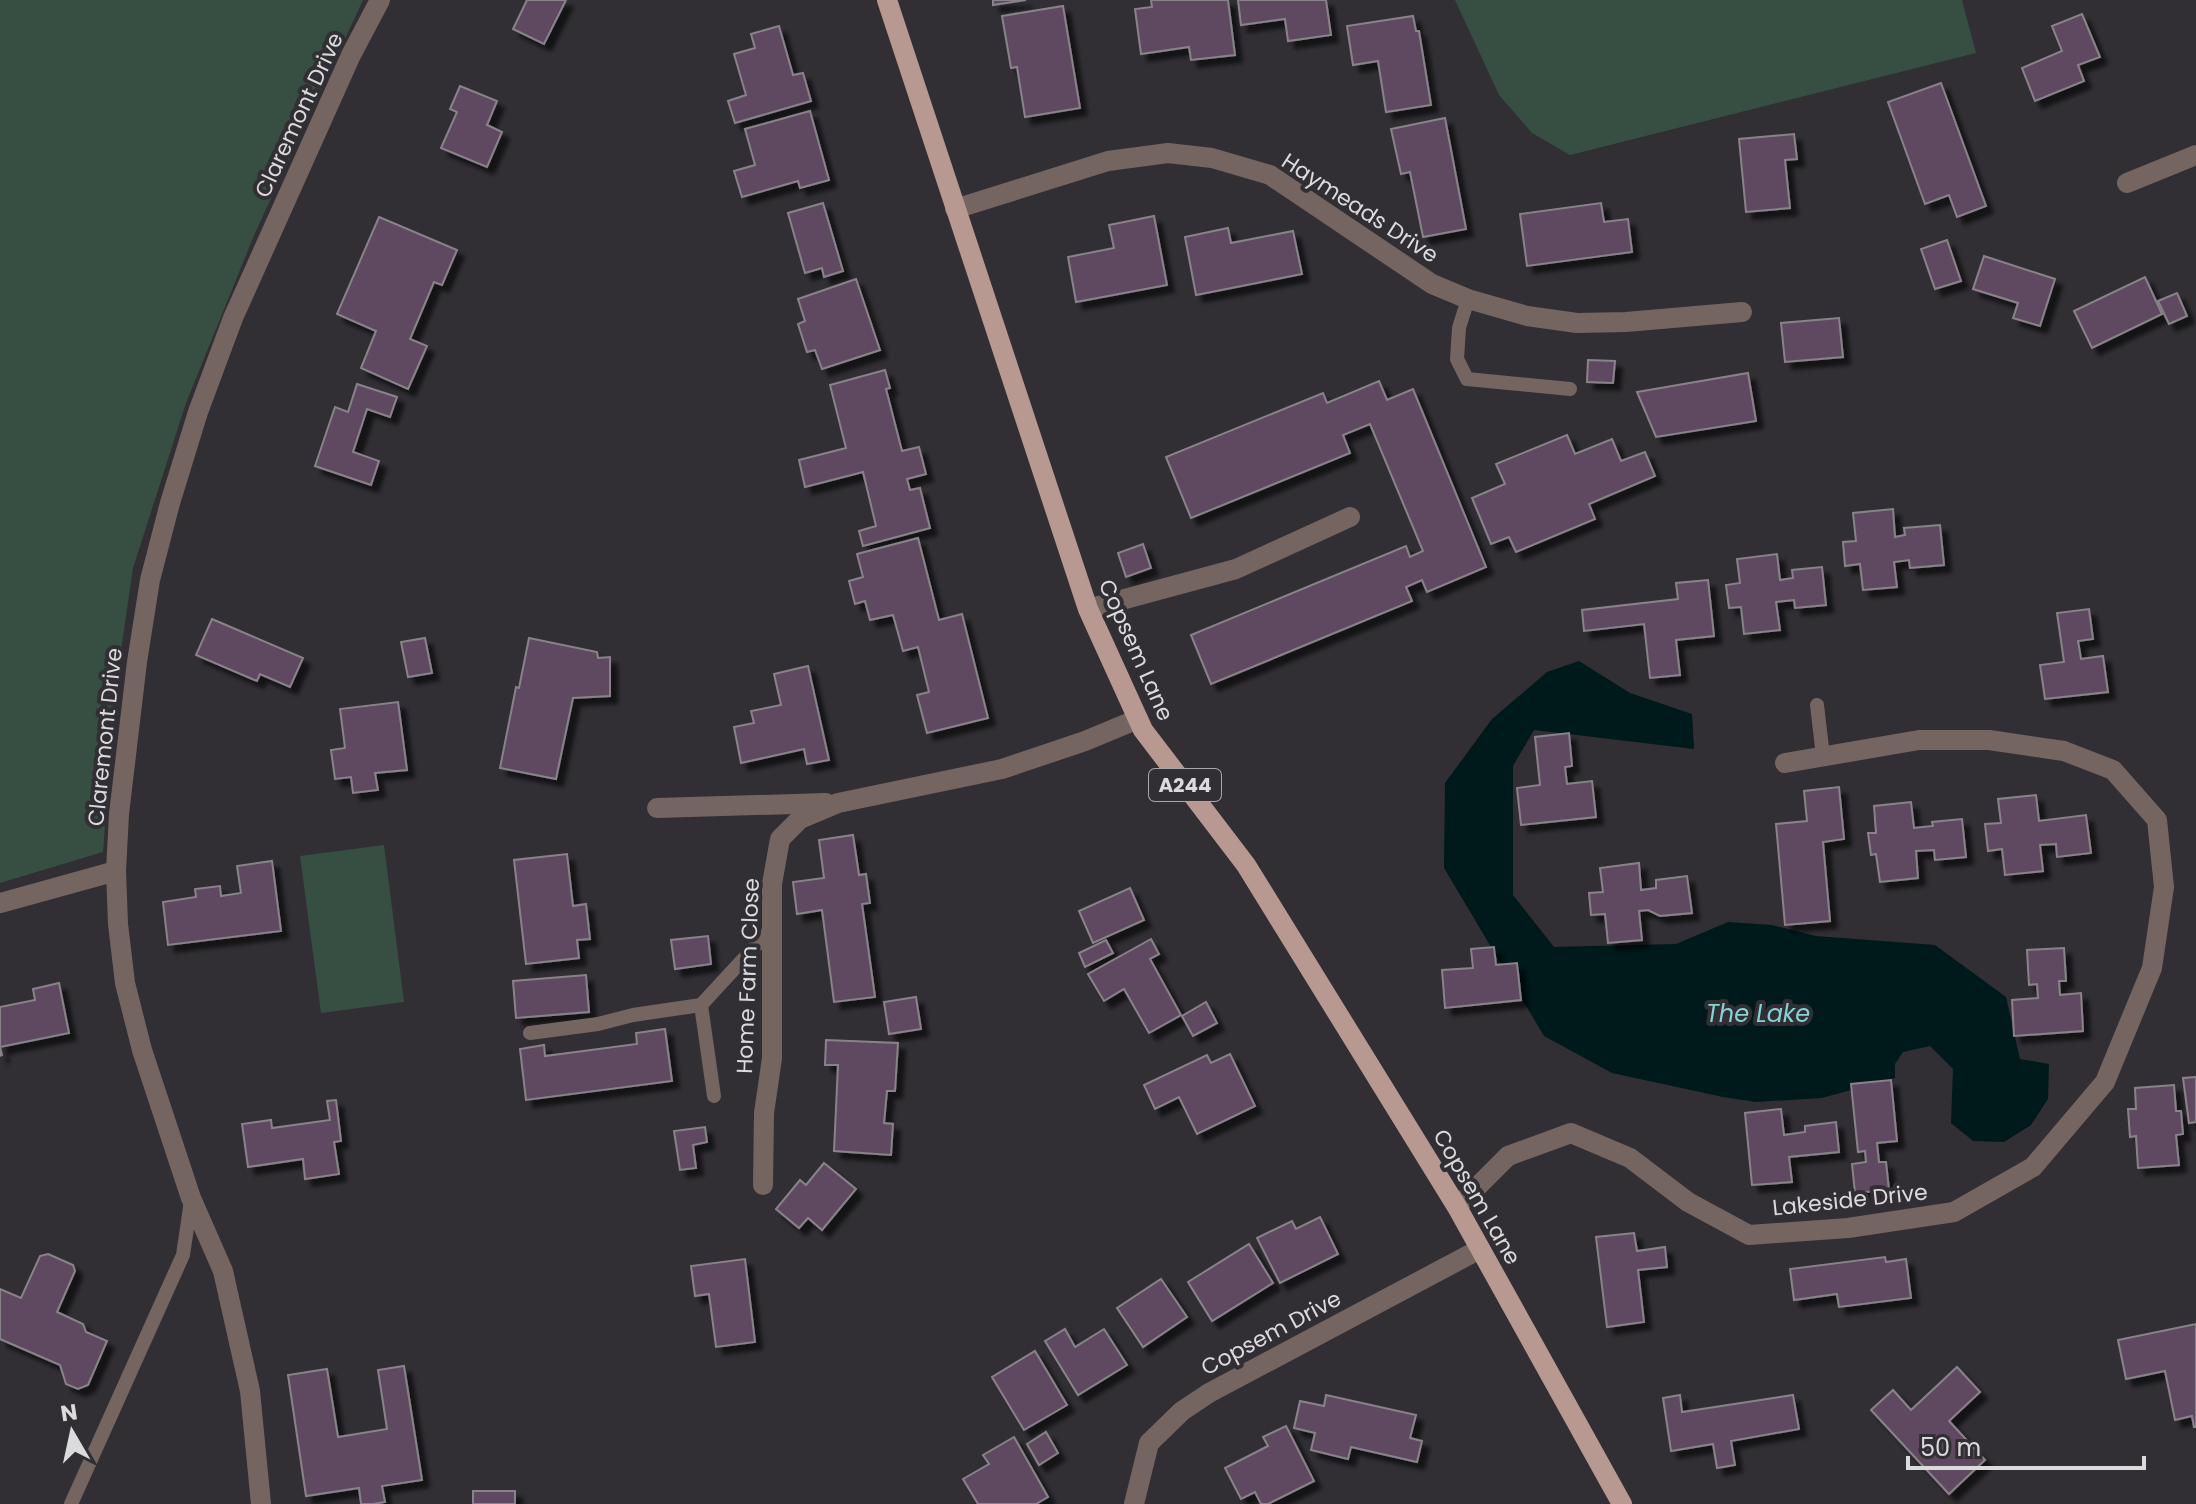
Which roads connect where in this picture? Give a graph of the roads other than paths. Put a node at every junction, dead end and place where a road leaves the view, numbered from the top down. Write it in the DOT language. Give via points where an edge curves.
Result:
graph roads {
  1 [pos="380,0"];
  2 [pos="887,0"];
  3 [pos="2196,155"];
  4 [pos="2127,183"];
  5 [pos="955,209"];
  6 [pos="1468,299"];
  7 [pos="1742,312"];
  8 [pos="1570,389"];
  9 [pos="1350,517"];
  10 [pos="1088,609"];
  11 [pos="1817,705"];
  12 [pos="1138,719"];
  13 [pos="1823,756"];
  14 [pos="1785,763"];
  15 [pos="838,803"];
  16 [pos="657,808"];
  17 [pos="116,871"];
  18 [pos="0,903"];
  19 [pos="773,927"];
  20 [pos="701,1005"];
  21 [pos="530,1033"];
  22 [pos="714,1096"];
  23 [pos="763,1185"];
  24 [pos="191,1198"];
  25 [pos="1457,1207"];
  26 [pos="1480,1249"];
  27 [pos="71,1504"];
  28 [pos="261,1504"];
  29 [pos="1134,1504"];
  30 [pos="1622,1504"];
  1 -- 17 [label="street, Claremont Drive" via="233,318 170,503 137,662"];
  2 -- 5 [label="main road, Copsem Lane / A244"];
  3 -- 4 [label="street"];
  5 -- 6 [label="street, Haymeads Drive" via="1108,161 1168,153 1212,158 1270,175 1432,284"];
  5 -- 10 [label="main road, Copsem Lane / A244"];
  6 -- 7 [label="street, Haymeads Drive" via="1577,323"];
  6 -- 8 [label="lane" via="1457,359 1467,379"];
  9 -- 10 [label="street" via="1236,569"];
  10 -- 12 [label="main road, Copsem Lane / A244"];
  11 -- 13 [label="lane"];
  12 -- 15 [label="street, Home Farm Close" via="1002,769"];
  12 -- 25 [label="main road, Copsem Lane / A244" via="1246,865"];
  13 -- 14 [label="street, Lakeside Drive"];
  13 -- 25 [label="street, Lakeside Drive" via="1919,740 1989,740 2064,751 2113,770 2157,820 2164,887 2152,968 2105,1082 2033,1167 1954,1212 1848,1228 1749,1235 1688,1202 1630,1158 1571,1133 1508,1156"];
  15 -- 16 [label="street, Home Farm Close"];
  15 -- 19 [label="street, Home Farm Close" via="800,819 780,839 772,884"];
  17 -- 18 [label="street"];
  17 -- 24 [label="street, Claremont Drive" via="125,983"];
  19 -- 20 [label="lane"];
  19 -- 23 [label="street, Home Farm Close" via="772,1058 764,1113"];
  20 -- 21 [label="lane"];
  20 -- 22 [label="lane"];
  24 -- 27 [label="lane" via="183,1255"];
  24 -- 28 [label="street, Claremont Drive" via="223,1271 250,1391"];
  25 -- 26 [label="main road, Copsem Lane / A244"];
  26 -- 29 [label="street, Copsem Drive" via="1182,1411 1149,1443"];
  26 -- 30 [label="main road, Copsem Lane / A244"];
}
